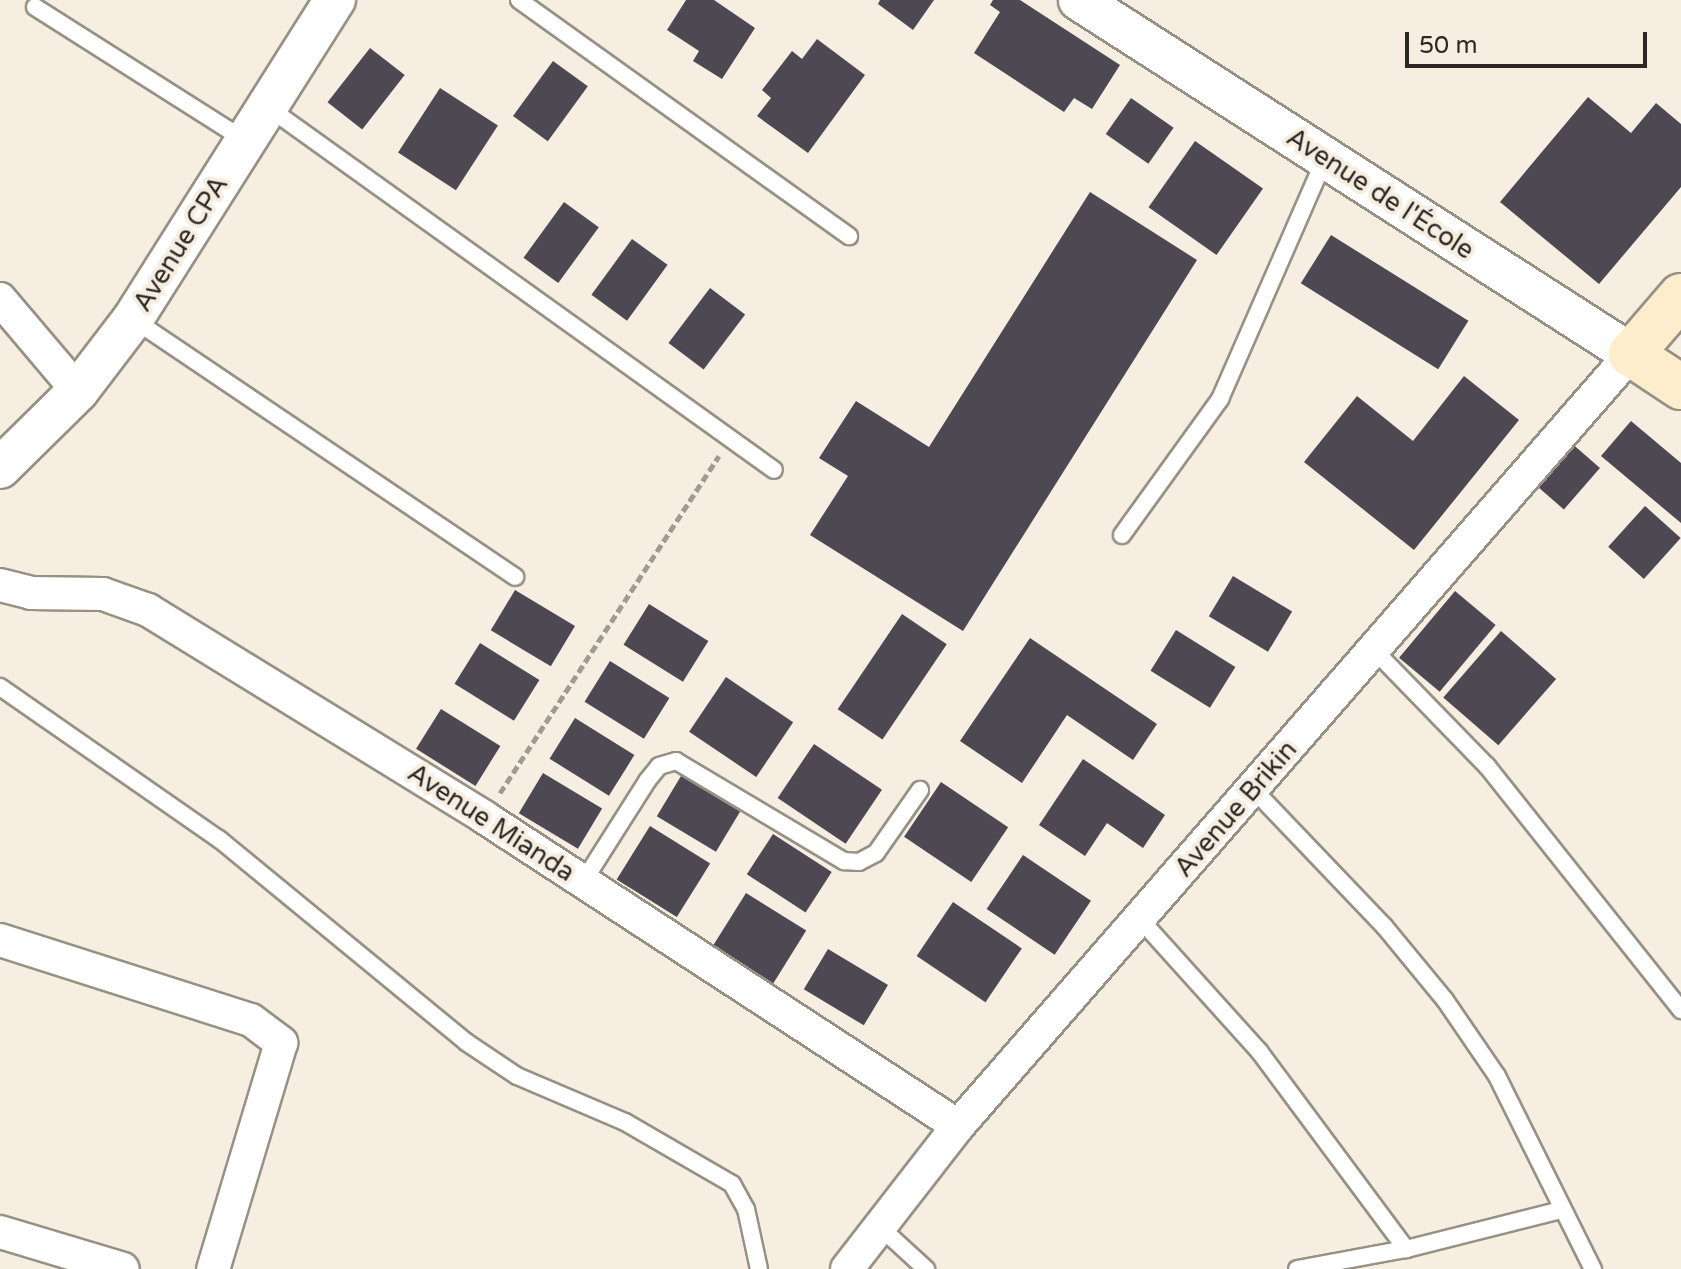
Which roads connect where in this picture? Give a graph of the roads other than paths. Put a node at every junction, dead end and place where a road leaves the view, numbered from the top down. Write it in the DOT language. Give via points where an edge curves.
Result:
graph roads {
  1 [pos="335,0"];
  2 [pos="519,0"];
  3 [pos="1079,0"];
  4 [pos="35,7"];
  5 [pos="267,107"];
  6 [pos="246,141"];
  7 [pos="1325,159"];
  8 [pos="849,236"];
  9 [pos="1681,296"];
  10 [pos="0,299"];
  11 [pos="133,319"];
  12 [pos="1631,354"];
  13 [pos="1681,387"];
  14 [pos="78,391"];
  15 [pos="0,468"];
  16 [pos="774,470"];
  17 [pos="1122,535"];
  18 [pos="515,577"];
  19 [pos="0,585"];
  20 [pos="1374,650"];
  21 [pos="0,687"];
  22 [pos="920,790"];
  23 [pos="1254,790"];
  24 [pos="583,882"];
  25 [pos="1140,919"];
  26 [pos="0,940"];
  27 [pos="1681,1010"];
  28 [pos="958,1126"];
  29 [pos="1561,1210"];
  30 [pos="879,1226"];
  31 [pos="0,1232"];
  32 [pos="1406,1249"];
  33 [pos="123,1269"];
  34 [pos="213,1269"];
  35 [pos="759,1269"];
  36 [pos="847,1269"];
  37 [pos="926,1269"];
  38 [pos="1297,1269"];
  39 [pos="1593,1269"];
  1 -- 5 [label="street, Avenue CPA"];
  2 -- 8 [label="lane"];
  3 -- 7 [label="street, Avenue de l'École"];
  4 -- 6 [label="lane"];
  5 -- 6 [label="street, Avenue CPA"];
  5 -- 16 [label="lane"];
  6 -- 11 [label="street, Avenue CPA"];
  7 -- 12 [label="street, Avenue de l'École"];
  7 -- 17 [label="lane" via="1220,399"];
  9 -- 12 [label="main road"];
  10 -- 14 [label="street"];
  11 -- 14 [label="street, Avenue CPA"];
  11 -- 18 [label="lane"];
  12 -- 13 [label="main road, Avenue de l'École"];
  12 -- 20 [label="street, Avenue Brikin"];
  14 -- 15 [label="street, Avenue CPA"];
  19 -- 24 [label="street, Avenue Mianda" via="31,593 123,598"];
  20 -- 23 [label="street, Avenue Brikin"];
  20 -- 27 [label="lane" via="1487,766"];
  21 -- 35 [label="lane" via="219,839 466,1042 517,1076 625,1122 732,1184 746,1209"];
  22 -- 24 [label="lane" via="876,853 859,862 844,861 676,761 659,766 647,781"];
  23 -- 25 [label="street, Avenue Brikin"];
  23 -- 29 [label="lane" via="1384,926 1445,1000 1497,1076"];
  24 -- 28 [label="street, Avenue Mianda"];
  25 -- 28 [label="street, Avenue Brikin"];
  25 -- 32 [label="lane" via="1259,1051"];
  26 -- 34 [label="street" via="251,1020 281,1043"];
  28 -- 30 [label="street, Avenue Brikin"];
  29 -- 32 [label="lane"];
  29 -- 39 [label="lane"];
  30 -- 36 [label="street, Avenue Brikin"];
  30 -- 37 [label="lane"];
  31 -- 33 [label="street"];
  32 -- 38 [label="lane"];
}
